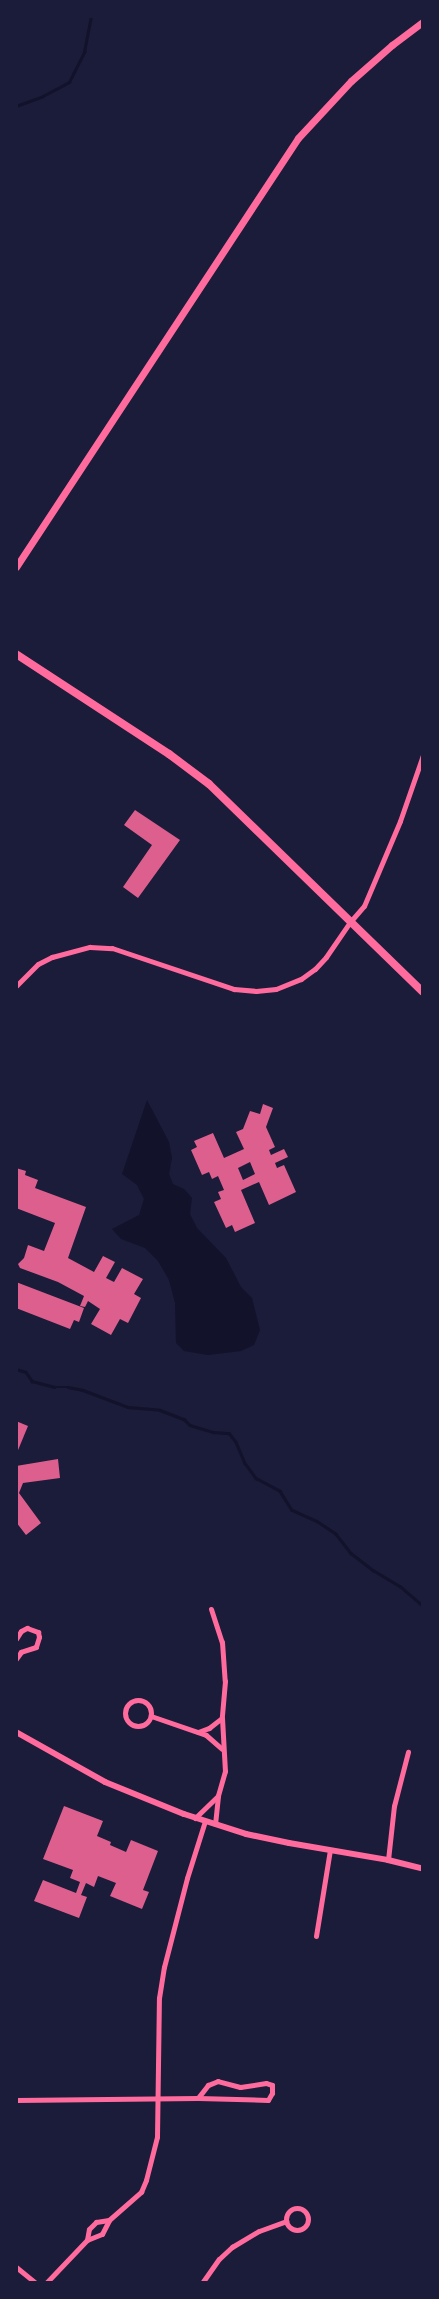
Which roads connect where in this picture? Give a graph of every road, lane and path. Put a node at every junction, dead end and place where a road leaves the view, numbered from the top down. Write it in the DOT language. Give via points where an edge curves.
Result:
graph roads {
  1 [pos="423,22"];
  2 [pos="16,567"];
  3 [pos="16,654"];
  4 [pos="423,755"];
  5 [pos="350,922"];
  6 [pos="16,986"];
  7 [pos="423,992"];
  8 [pos="211,1609"];
  9 [pos="16,1639"];
  10 [pos="16,1647"];
  11 [pos="21,1652"];
  12 [pos="16,1659"];
  13 [pos="151,1716"];
  14 [pos="222,1718"];
  15 [pos="16,1732"];
  16 [pos="198,1732"];
  17 [pos="222,1749"];
  18 [pos="408,1752"];
  19 [pos="218,1796"];
  20 [pos="196,1818"];
  21 [pos="205,1821"];
  22 [pos="215,1824"];
  23 [pos="330,1850"];
  24 [pos="388,1860"];
  25 [pos="423,1869"];
  26 [pos="316,1936"];
  27 [pos="198,2098"];
  28 [pos="16,2100"];
  29 [pos="157,2100"];
  30 [pos="109,2220"];
  31 [pos="286,2221"];
  32 [pos="87,2240"];
  33 [pos="16,2267"];
  34 [pos="36,2283"];
  35 [pos="46,2283"];
  36 [pos="202,2283"];
  1 -- 2 [label="main road" via="350,81 298,138"];
  3 -- 5 [label="main road" via="190,768 235,807"];
  4 -- 5 [label="street" via="376,882 364,906"];
  5 -- 6 [label="street" via="315,969 301,979 276,989 234,989 112,948 90,947 38,964"];
  5 -- 7 [label="main road"];
  8 -- 14 [label="street" via="225,1663"];
  9 -- 11 [label="street" via="26,1628 38,1632 40,1638 36,1647"];
  10 -- 11 [label="street"];
  11 -- 12 [label="street"];
  13 -- 13 [label="street" via="148,1705 141,1700 129,1703 125,1711 127,1720 134,1725 142,1725"];
  13 -- 16 [label="street"];
  14 -- 16 [label="street"];
  14 -- 17 [label="street"];
  15 -- 20 [label="street" via="104,1782"];
  16 -- 17 [label="street"];
  17 -- 19 [label="street" via="225,1771"];
  18 -- 24 [label="street" via="394,1806"];
  19 -- 20 [label="street"];
  19 -- 22 [label="street"];
  20 -- 21 [label="street"];
  21 -- 22 [label="street"];
  21 -- 29 [label="street" via="164,1967 159,1998"];
  22 -- 23 [label="street"];
  23 -- 24 [label="street"];
  23 -- 26 [label="street"];
  24 -- 25 [label="street"];
  27 -- 27 [label="street" via="268,2100 272,2085 266,2083 240,2088 218,2081 208,2085"];
  27 -- 29 [label="street"];
  28 -- 29 [label="street"];
  29 -- 30 [label="street" via="156,2137 146,2180 140,2192"];
  30 -- 32 [label="street" via="102,2234"];
  30 -- 32 [label="street" via="96,2222 89,2229"];
  31 -- 31 [label="street" via="291,2229 301,2230 308,2217 303,2210 296,2208 289,2211"];
  31 -- 36 [label="street" via="259,2231 232,2247"];
  32 -- 35 [label="street"];
  33 -- 34 [label="street"];
}
